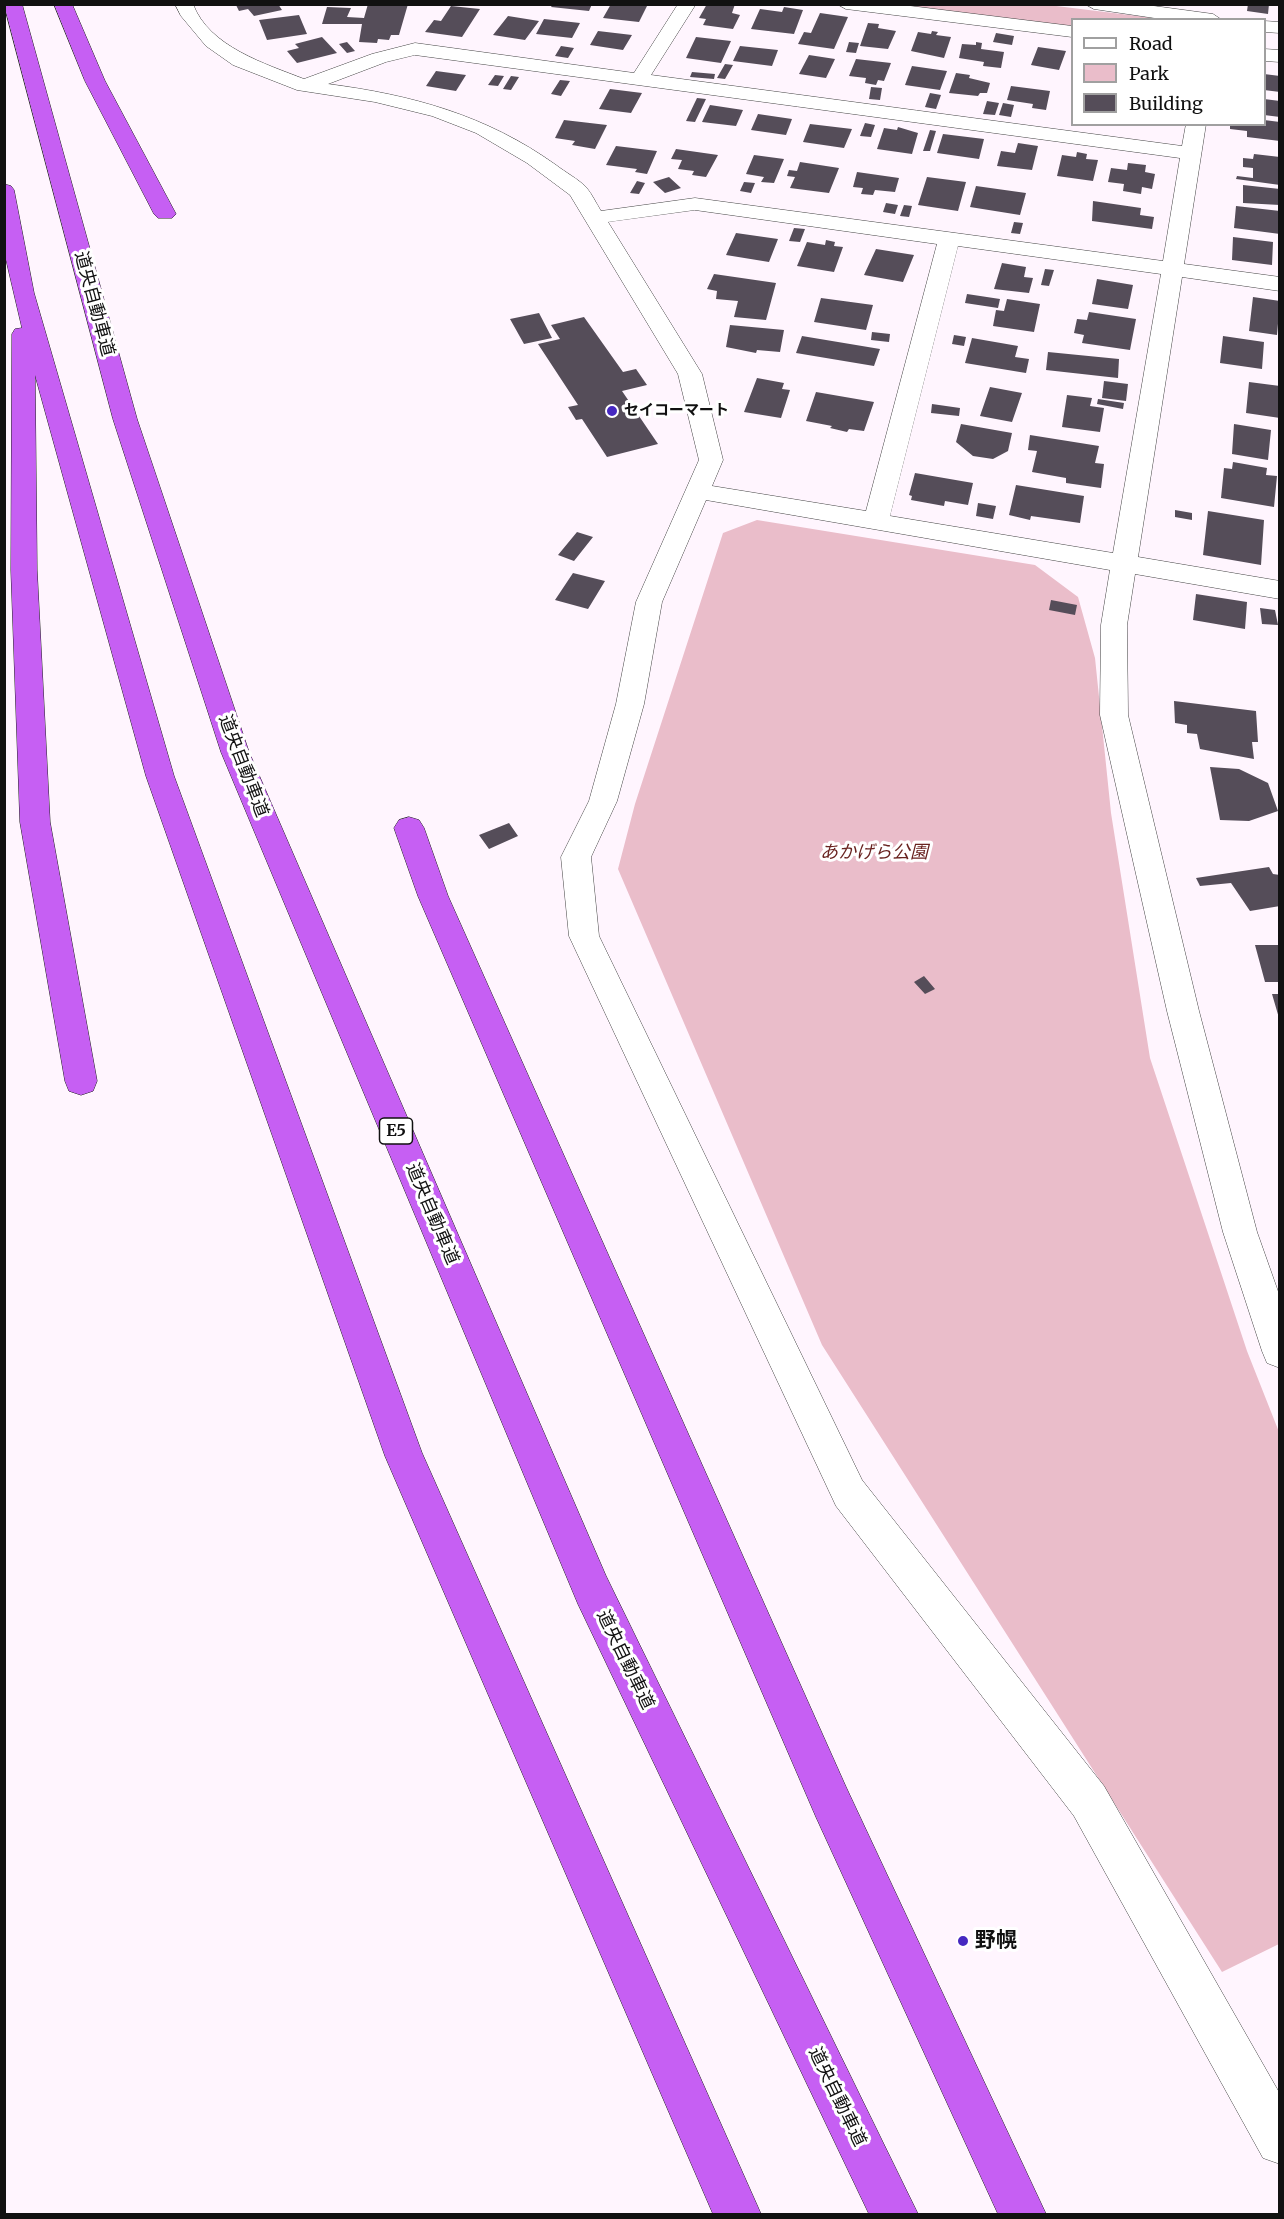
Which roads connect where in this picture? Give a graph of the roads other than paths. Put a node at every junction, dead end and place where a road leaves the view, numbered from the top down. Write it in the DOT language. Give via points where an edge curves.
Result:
graph roads {
  1 [pos="13,4"];
  2 [pos="63,4"];
  3 [pos="184,4"];
  4 [pos="687,4"];
  5 [pos="846,4"];
  6 [pos="1094,4"];
  7 [pos="1204,18"];
  8 [pos="1071,32"];
  9 [pos="639,80"];
  10 [pos="304,86"];
  11 [pos="1196,126"];
  12 [pos="1190,153"];
  13 [pos="4,190"];
  14 [pos="165,214"];
  15 [pos="594,219"];
  16 [pos="949,239"];
  17 [pos="1171,269"];
  18 [pos="1280,284"];
  19 [pos="23,293"];
  20 [pos="698,490"];
  21 [pos="876,521"];
  22 [pos="1123,564"];
  23 [pos="1280,590"];
  24 [pos="409,828"];
  25 [pos="81,1081"];
  26 [pos="1272,1307"];
  27 [pos="1280,1351"];
  28 [pos="1280,2141"];
  29 [pos="736,2214"];
  30 [pos="894,2214"];
  31 [pos="1022,2214"];
  1 -- 30 [label="highway, 道央自動車道 / E5" via="125,419 234,752 592,1590"];
  2 -- 14 [label="highway" via="95,81"];
  3 -- 10 [label="street" via="213,42 240,61"];
  4 -- 9 [label="street"];
  5 -- 8 [label="street"];
  6 -- 7 [label="street"];
  9 -- 10 [label="street" via="415,49"];
  9 -- 12 [label="street"];
  10 -- 15 [label="street" via="375,96 439,112 483,129 578,191"];
  11 -- 12 [label="street"];
  12 -- 17 [label="street"];
  13 -- 19 [label="highway"];
  15 -- 16 [label="street" via="695,204"];
  15 -- 20 [label="street" via="690,374 711,459"];
  16 -- 17 [label="street"];
  16 -- 21 [label="street"];
  17 -- 18 [label="street"];
  17 -- 22 [label="street"];
  19 -- 25 [label="highway" via="24,570 35,822"];
  19 -- 29 [label="highway" via="160,776 404,1456"];
  20 -- 21 [label="street"];
  20 -- 28 [label="street" via="649,602 630,704 603,801 576,857 584,936 849,1493 1089,1801"];
  21 -- 22 [label="street"];
  22 -- 23 [label="street"];
  22 -- 26 [label="street" via="1114,625 1114,715 1183,1011 1240,1232"];
  24 -- 31 [label="highway" via="433,896 831,1802"];
  26 -- 27 [label="street"];
}
